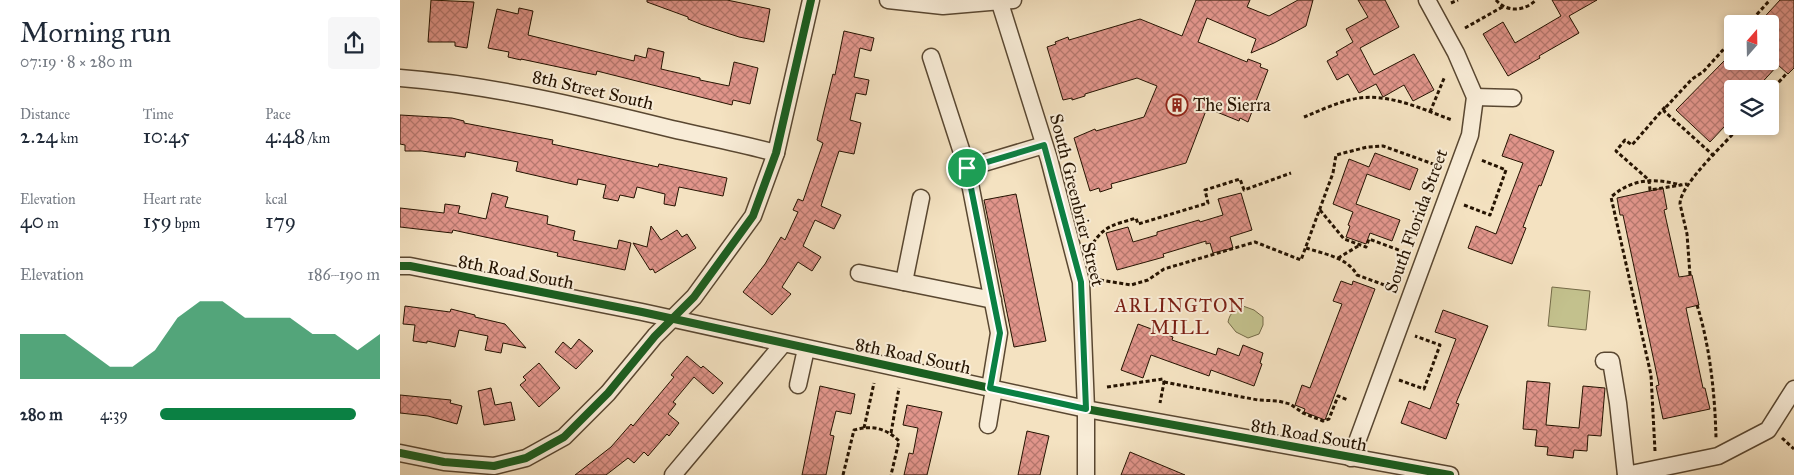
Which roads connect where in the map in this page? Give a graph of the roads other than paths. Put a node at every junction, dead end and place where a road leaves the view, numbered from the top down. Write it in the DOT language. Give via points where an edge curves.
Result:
graph roads {
  1 [pos="812,0"];
  2 [pos="888,0"];
  3 [pos="1427,0"];
  4 [pos="1004,1"];
  5 [pos="931,57"];
  6 [pos="400,78"];
  7 [pos="1475,97"];
  8 [pos="1513,98"];
  9 [pos="1044,145"];
  10 [pos="776,153"];
  11 [pos="967,168"];
  12 [pos="921,198"];
  13 [pos="400,266"];
  14 [pos="859,273"];
  15 [pos="904,282"];
  16 [pos="993,300"];
  17 [pos="673,319"];
  18 [pos="783,344"];
  19 [pos="806,349"];
  20 [pos="1604,361"];
  21 [pos="798,385"];
  22 [pos="992,388"];
  23 [pos="1794,389"];
  24 [pos="1086,409"];
  25 [pos="988,424"];
  26 [pos="400,453"];
  27 [pos="1350,458"];
  28 [pos="1692,468"];
  29 [pos="494,470"];
  30 [pos="673,475"];
  31 [pos="1086,475"];
  32 [pos="1450,475"];
  33 [pos="1626,475"];
  1 -- 10 [label="street"];
  2 -- 4 [label="street" via="944,6"];
  3 -- 7 [label="street"];
  4 -- 9 [label="street, South Greenbrier Street"];
  5 -- 11 [label="street"];
  6 -- 10 [label="street, 8th Street South" via="510,92"];
  7 -- 8 [label="street"];
  7 -- 27 [label="street, South Florida Street" via="1470,135"];
  9 -- 11 [label="street"];
  9 -- 24 [label="street, South Greenbrier Street" via="1081,282"];
  10 -- 17 [label="street" via="753,216"];
  11 -- 16 [label="street"];
  12 -- 15 [label="street"];
  13 -- 17 [label="street, 8th Road South"];
  14 -- 15 [label="street"];
  15 -- 16 [label="street"];
  16 -- 22 [label="street" via="1000,338"];
  17 -- 18 [label="street, 8th Road South"];
  17 -- 29 [label="street" via="564,437 526,458"];
  18 -- 19 [label="street, 8th Road South"];
  18 -- 30 [label="street"];
  19 -- 21 [label="street"];
  19 -- 22 [label="street, 8th Road South"];
  20 -- 33 [label="street" via="1611,361"];
  22 -- 24 [label="street, 8th Road South"];
  22 -- 25 [label="street"];
  23 -- 28 [label="street" via="1768,430"];
  24 -- 27 [label="street, 8th Road South"];
  24 -- 31 [label="street, South Greenbrier Street"];
  26 -- 29 [label="street"];
  27 -- 32 [label="street, 8th Road South"];
  28 -- 33 [label="street"];
}
